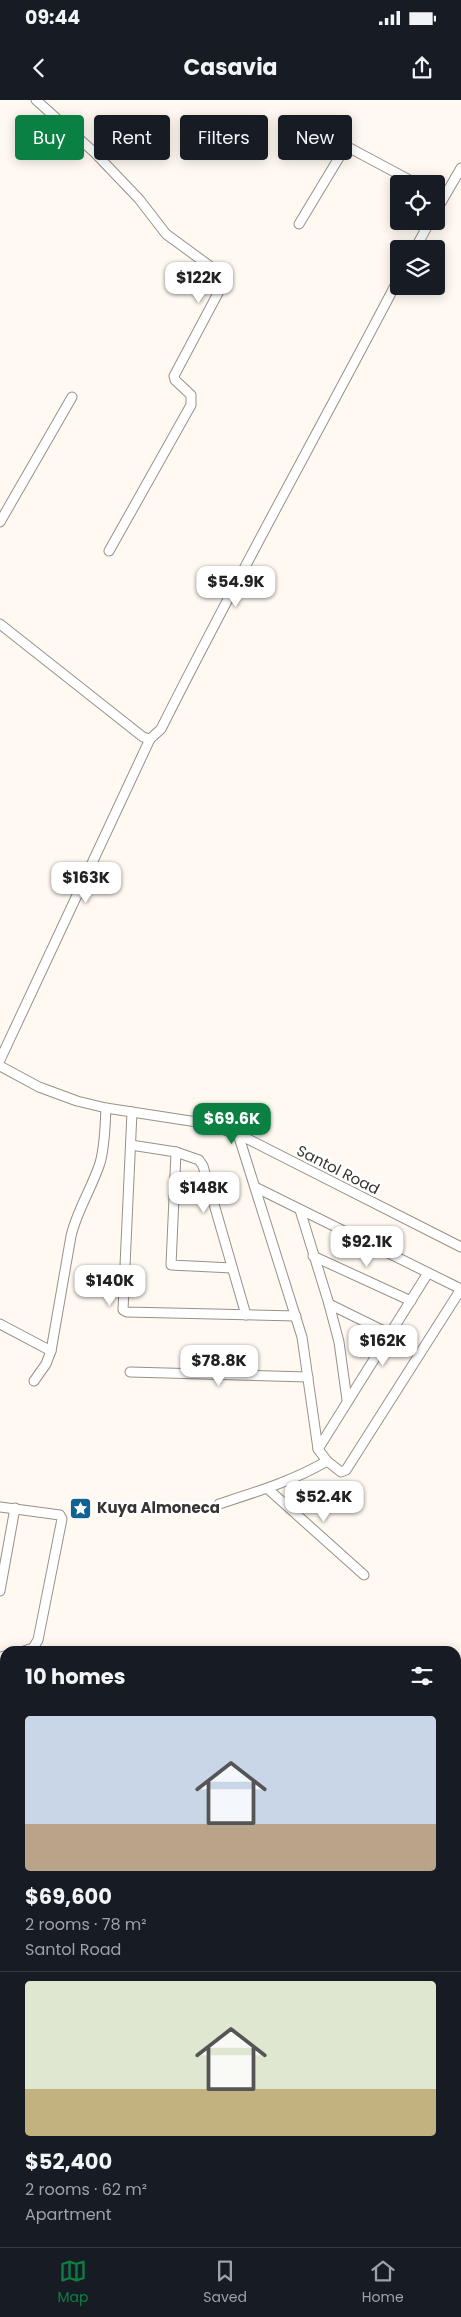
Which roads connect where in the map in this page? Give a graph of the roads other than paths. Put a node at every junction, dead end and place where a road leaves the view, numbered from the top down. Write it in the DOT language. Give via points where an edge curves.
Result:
graph roads {
  1 [pos="36,100"];
  2 [pos="461,168"];
  3 [pos="400,175"];
  4 [pos="445,189"];
  5 [pos="299,224"];
  6 [pos="390,295"];
  7 [pos="72,397"];
  8 [pos="0,522"];
  9 [pos="109,552"];
  10 [pos="0,624"];
  11 [pos="150,739"];
  12 [pos="0,1060"];
  13 [pos="0,1066"];
  14 [pos="106,1108"];
  15 [pos="132,1112"];
  16 [pos="238,1134"];
  17 [pos="131,1145"];
  18 [pos="176,1152"];
  19 [pos="256,1187"];
  20 [pos="300,1210"];
  21 [pos="461,1247"];
  22 [pos="313,1256"];
  23 [pos="232,1268"];
  24 [pos="428,1272"];
  25 [pos="461,1289"];
  26 [pos="411,1301"];
  27 [pos="329,1304"];
  28 [pos="246,1315"];
  29 [pos="296,1316"];
  30 [pos="0,1324"];
  31 [pos="390,1334"];
  32 [pos="51,1351"];
  33 [pos="130,1372"];
  34 [pos="308,1377"];
  35 [pos="34,1381"];
  36 [pos="347,1400"];
  37 [pos="318,1449"];
  38 [pos="327,1461"];
  39 [pos="268,1489"];
  40 [pos="219,1504"];
  41 [pos="0,1507"];
  42 [pos="15,1508"];
  43 [pos="4,1556"];
  44 [pos="364,1575"];
  45 [pos="0,1591"];
  46 [pos="34,1646"];
  1 -- 9 [label="street" via="95,153 139,199 166,234 225,280 174,376 174,380 191,395 190,405"];
  2 -- 4 [label="street"];
  3 -- 5 [label="street" via="346,146"];
  6 -- 11 [label="street" via="217,617 162,729"];
  7 -- 8 [label="street"];
  10 -- 11 [label="street" via="143,737"];
  11 -- 12 [label="street"];
  13 -- 14 [label="street, Santol Road" via="39,1087"];
  14 -- 15 [label="street, Santol Road"];
  14 -- 32 [label="street" via="103,1152 74,1223"];
  15 -- 16 [label="street, Santol Road" via="196,1122"];
  15 -- 17 [label="street"];
  16 -- 19 [label="street"];
  16 -- 21 [label="street, Santol Road"];
  17 -- 18 [label="street"];
  17 -- 28 [label="street" via="123,1310"];
  18 -- 23 [label="street" via="200,1160 203,1166"];
  18 -- 23 [label="street" via="172,1265"];
  19 -- 20 [label="street"];
  19 -- 29 [label="street"];
  20 -- 22 [label="street"];
  20 -- 24 [label="street"];
  22 -- 26 [label="street"];
  22 -- 27 [label="street"];
  23 -- 28 [label="street"];
  24 -- 25 [label="street"];
  24 -- 26 [label="street"];
  25 -- 38 [label="street" via="346,1470 341,1472"];
  26 -- 31 [label="street"];
  27 -- 31 [label="street"];
  27 -- 36 [label="street" via="339,1342"];
  28 -- 29 [label="street"];
  29 -- 34 [label="street"];
  30 -- 32 [label="street"];
  31 -- 36 [label="street"];
  32 -- 35 [label="street"];
  33 -- 34 [label="street"];
  34 -- 37 [label="street"];
  36 -- 37 [label="street"];
  37 -- 38 [label="street"];
  38 -- 39 [label="street"];
  39 -- 40 [label="street"];
  39 -- 44 [label="street"];
  41 -- 42 [label="street"];
  42 -- 43 [label="street"];
  42 -- 46 [label="street" via="62,1519"];
  43 -- 45 [label="street"];
}
